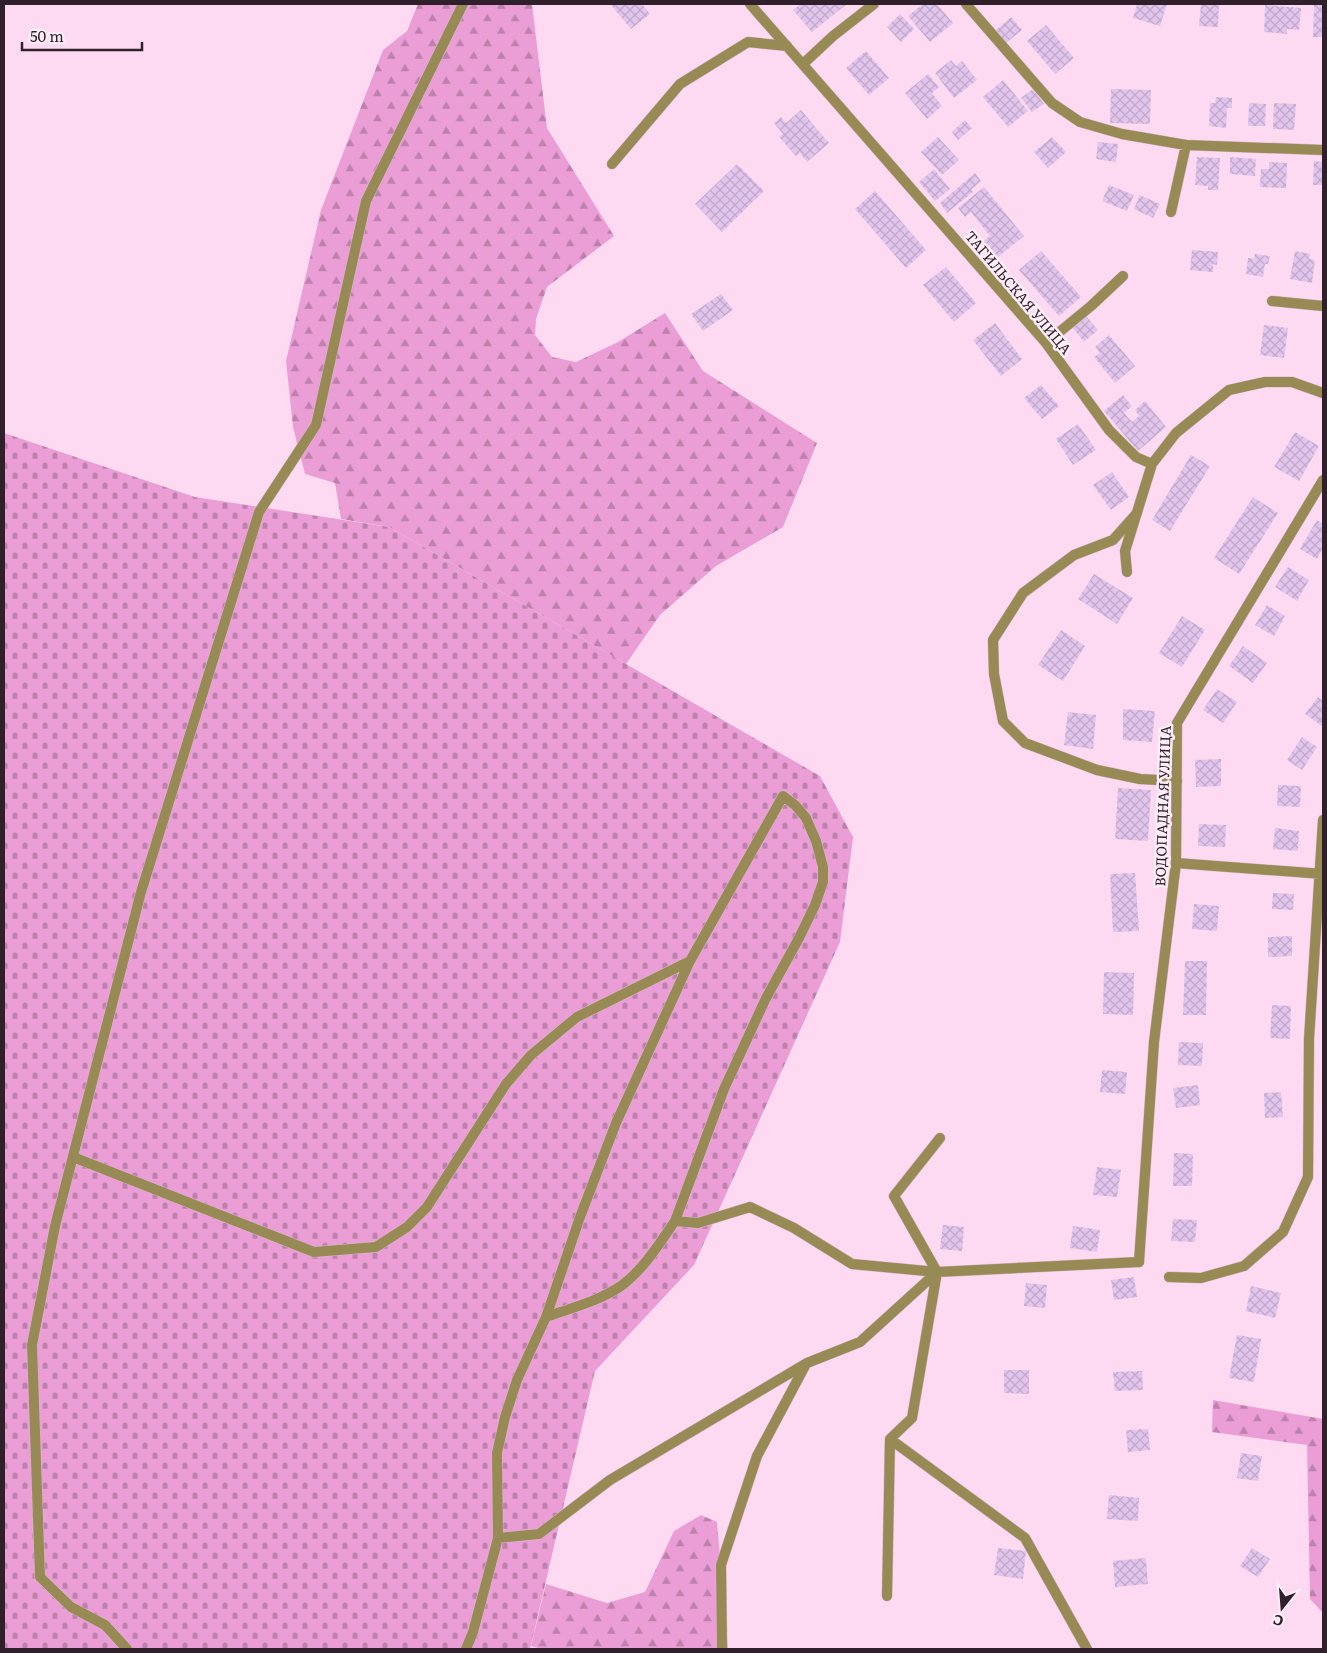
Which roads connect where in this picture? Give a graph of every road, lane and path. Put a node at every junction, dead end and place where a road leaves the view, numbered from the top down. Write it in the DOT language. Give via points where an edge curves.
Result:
graph roads {
  1 [pos="463,4"];
  2 [pos="750,4"];
  3 [pos="874,4"];
  4 [pos="966,4"];
  5 [pos="787,46"];
  6 [pos="803,64"];
  7 [pos="1186,145"];
  8 [pos="1323,150"];
  9 [pos="612,164"];
  10 [pos="1171,212"];
  11 [pos="1124,276"];
  12 [pos="1272,301"];
  13 [pos="1323,306"];
  14 [pos="1046,343"];
  15 [pos="1323,393"];
  16 [pos="1152,464"];
  17 [pos="1323,480"];
  18 [pos="1137,513"];
  19 [pos="1127,572"];
  20 [pos="1176,781"];
  21 [pos="1323,820"];
  22 [pos="1176,863"];
  23 [pos="1321,874"];
  24 [pos="690,962"];
  25 [pos="940,1138"];
  26 [pos="73,1156"];
  27 [pos="675,1221"];
  28 [pos="937,1272"];
  29 [pos="1169,1277"];
  30 [pos="546,1317"];
  31 [pos="807,1363"];
  32 [pos="890,1439"];
  33 [pos="498,1538"];
  34 [pos="887,1596"];
  35 [pos="127,1649"];
  36 [pos="466,1649"];
  37 [pos="722,1649"];
  38 [pos="1087,1649"];
  1 -- 26 [label="street" via="366,201 316,425 259,512 141,892"];
  2 -- 5 [label="street, ТАГИЛЬСКАЯ УЛИЦА"];
  3 -- 6 [label="street"];
  4 -- 7 [label="street" via="1052,103 1080,122 1122,134"];
  5 -- 6 [label="street, ТАГИЛЬСКАЯ УЛИЦА"];
  5 -- 9 [label="street" via="748,42 680,84"];
  6 -- 14 [label="street, ТАГИЛЬСКАЯ УЛИЦА"];
  7 -- 8 [label="street"];
  7 -- 10 [label="street"];
  11 -- 14 [label="street"];
  12 -- 13 [label="street"];
  14 -- 16 [label="street, ТАГИЛЬСКАЯ УЛИЦА" via="1109,430 1136,457"];
  15 -- 16 [label="street" via="1292,382 1265,382 1229,390 1176,433"];
  16 -- 18 [label="street"];
  17 -- 20 [label="street, ВОДОПАДНАЯ УЛИЦА" via="1177,722"];
  18 -- 19 [label="street" via="1125,551"];
  18 -- 20 [label="street" via="1113,540 1074,555 1023,593 993,640 994,674 1003,721 1025,744 1097,770 1140,779"];
  20 -- 22 [label="street, ВОДОПАДНАЯ УЛИЦА"];
  21 -- 23 [label="street"];
  22 -- 23 [label="street"];
  22 -- 28 [label="street, ВОДОПАДНАЯ УЛИЦА" via="1154,1042 1139,1262"];
  23 -- 29 [label="street" via="1309,1039 1308,1177 1283,1232 1244,1266 1201,1278"];
  24 -- 26 [label="street" via="577,1017 531,1055 506,1084 428,1207 376,1247 314,1252"];
  24 -- 27 [label="street" via="783,796 806,818 823,867 823,882 815,905 766,998 724,1089"];
  24 -- 30 [label="street" via="616,1123"];
  25 -- 28 [label="street" via="894,1196"];
  26 -- 35 [label="street" via="55,1226 32,1345 40,1577 70,1607 105,1625"];
  27 -- 28 [label="street" via="698,1223 750,1207 794,1228 852,1264"];
  27 -- 30 [label="street" via="642,1267 621,1286 601,1297"];
  28 -- 31 [label="street" via="860,1342"];
  28 -- 32 [label="street" via="912,1418"];
  30 -- 33 [label="street" via="517,1380 497,1453"];
  31 -- 33 [label="street" via="610,1480 539,1534"];
  31 -- 37 [label="street" via="757,1456 721,1565"];
  32 -- 34 [label="street"];
  32 -- 38 [label="street" via="1025,1538"];
  33 -- 36 [label="street"];
}
